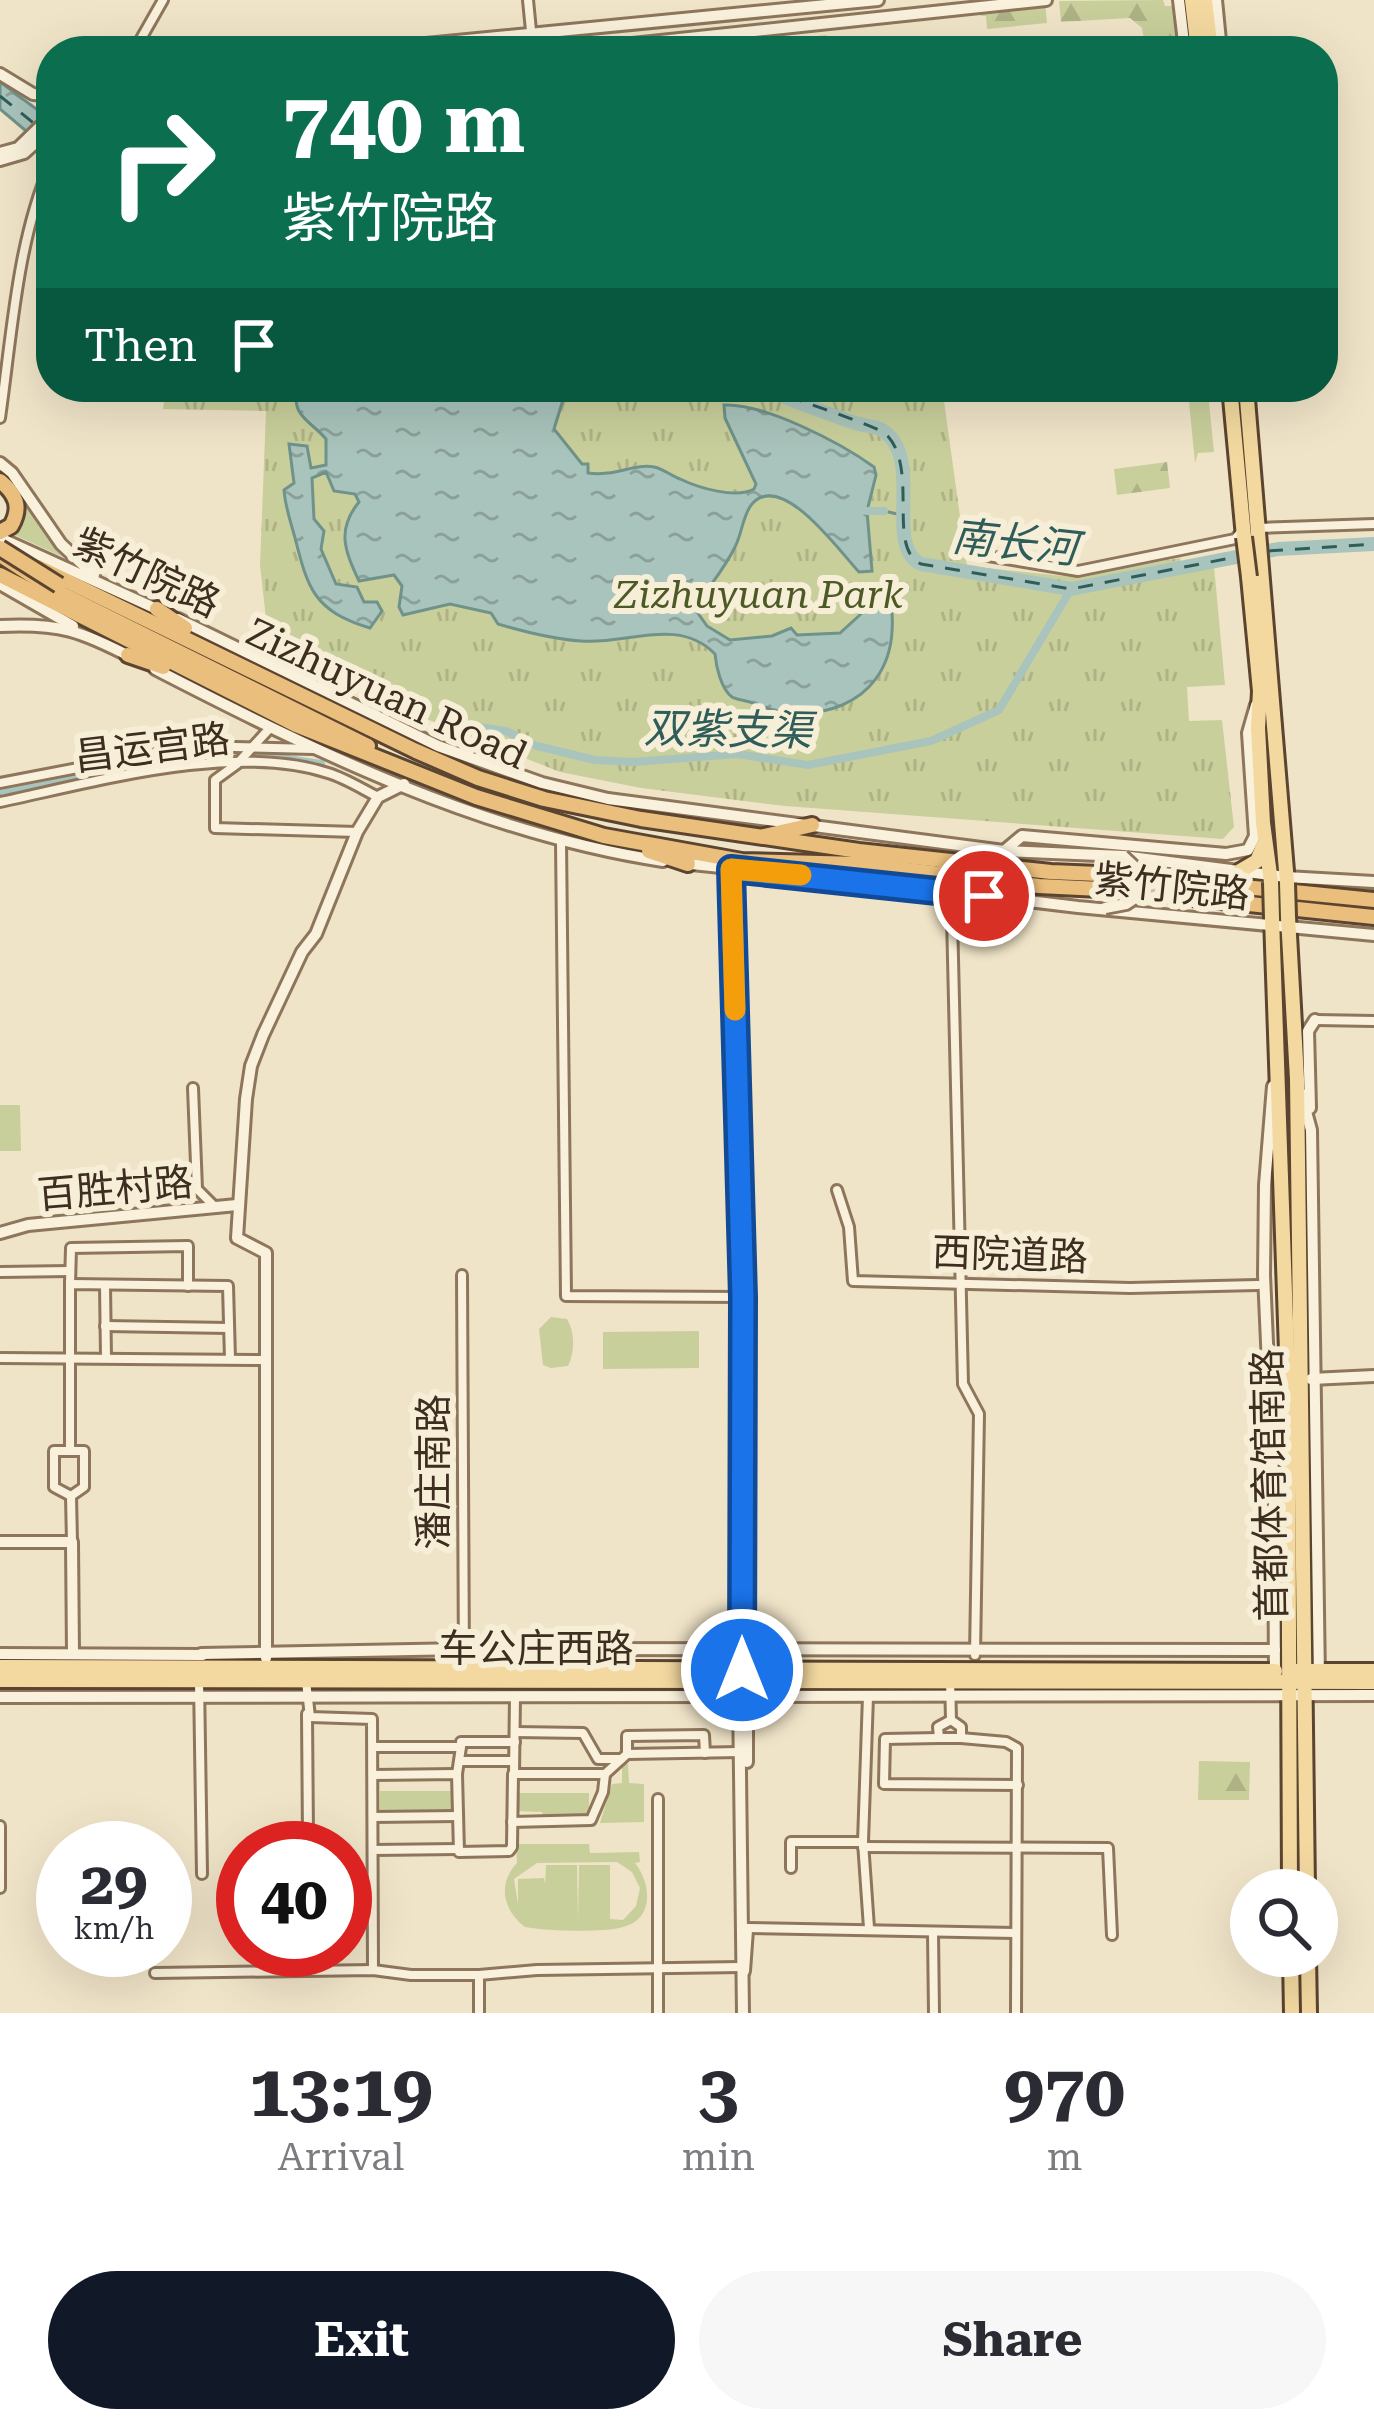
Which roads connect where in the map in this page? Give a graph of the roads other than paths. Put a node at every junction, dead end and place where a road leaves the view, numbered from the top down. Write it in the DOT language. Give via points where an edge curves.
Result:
graph roads {
  1 [pos="163,0"];
  2 [pos="529,0"];
  3 [pos="878,0"];
  4 [pos="1046,0"];
  5 [pos="1179,0"];
  6 [pos="1192,0"];
  7 [pos="1205,0"];
  8 [pos="1216,0"];
  9 [pos="532,35"];
  10 [pos="143,36"];
  11 [pos="517,36"];
  12 [pos="707,36"];
  13 [pos="1183,36"];
  14 [pos="1196,36"];
  15 [pos="1209,36"];
  16 [pos="1220,36"];
  17 [pos="0,74"];
  18 [pos="36,94"];
  19 [pos="36,135"];
  20 [pos="36,138"];
  21 [pos="31,141"];
  22 [pos="0,157"];
  23 [pos="36,202"];
  24 [pos="1233,402"];
  25 [pos="1247,402"];
  26 [pos="0,418"];
  27 [pos="0,464"];
  28 [pos="0,481"];
  29 [pos="1374,524"];
  30 [pos="1251,533"];
  31 [pos="0,535"];
  32 [pos="0,552"];
  33 [pos="976,554"];
  34 [pos="1255,576"];
  35 [pos="0,580"];
  36 [pos="100,581"];
  37 [pos="58,588"];
  38 [pos="157,609"];
  39 [pos="0,626"];
  40 [pos="81,631"];
  41 [pos="224,654"];
  42 [pos="128,656"];
  43 [pos="213,684"];
  44 [pos="1260,691"];
  45 [pos="270,728"];
  46 [pos="256,746"];
  47 [pos="322,750"];
  48 [pos="237,764"];
  49 [pos="478,778"];
  50 [pos="0,783"];
  51 [pos="404,784"];
  52 [pos="378,796"];
  53 [pos="476,797"];
  54 [pos="0,802"];
  55 [pos="1263,823"];
  56 [pos="812,825"];
  57 [pos="357,832"];
  58 [pos="604,836"];
  59 [pos="752,838"];
  60 [pos="561,841"];
  61 [pos="1004,850"];
  62 [pos="1123,856"];
  63 [pos="688,864"];
  64 [pos="737,865"];
  65 [pos="1240,871"];
  66 [pos="826,877"];
  67 [pos="1276,881"];
  68 [pos="1374,883"];
  69 [pos="937,890"];
  70 [pos="1374,900"];
  71 [pos="1106,908"];
  72 [pos="1374,916"];
  73 [pos="1278,919"];
  74 [pos="1374,935"];
  75 [pos="1315,1020"];
  76 [pos="1374,1021"];
  77 [pos="1275,1059"];
  78 [pos="1297,1079"];
  79 [pos="194,1088"];
  80 [pos="1311,1130"];
  81 [pos="837,1190"];
  82 [pos="237,1205"];
  83 [pos="216,1208"];
  84 [pos="0,1233"];
  85 [pos="70,1271"];
  86 [pos="0,1273"];
  87 [pos="462,1275"];
  88 [pos="963,1281"];
  89 [pos="70,1284"];
  90 [pos="105,1285"];
  91 [pos="1258,1285"];
  92 [pos="188,1286"];
  93 [pos="743,1297"];
  94 [pos="106,1326"];
  95 [pos="230,1328"];
  96 [pos="0,1358"];
  97 [pos="69,1358"];
  98 [pos="106,1358"];
  99 [pos="230,1359"];
  100 [pos="266,1360"];
  101 [pos="1374,1376"];
  102 [pos="1301,1379"];
  103 [pos="1266,1381"];
  104 [pos="70,1450"];
  105 [pos="71,1496"];
  106 [pos="0,1542"];
  107 [pos="72,1542"];
  108 [pos="464,1649"];
  109 [pos="742,1650"];
  110 [pos="1275,1650"];
  111 [pos="975,1653"];
  112 [pos="0,1654"];
  113 [pos="73,1654"];
  114 [pos="201,1654"];
  115 [pos="266,1660"];
  116 [pos="0,1667"];
  117 [pos="234,1667"];
  118 [pos="464,1669"];
  119 [pos="1374,1670"];
  120 [pos="0,1680"];
  121 [pos="1296,1680"];
  122 [pos="1374,1682"];
  123 [pos="950,1683"];
  124 [pos="743,1685"];
  125 [pos="199,1689"];
  126 [pos="306,1689"];
  127 [pos="1374,1695"];
  128 [pos="515,1696"];
  129 [pos="868,1696"];
  130 [pos="0,1697"];
  131 [pos="307,1713"];
  132 [pos="951,1720"];
  133 [pos="515,1737"];
  134 [pos="939,1738"];
  135 [pos="961,1738"];
  136 [pos="461,1747"];
  137 [pos="373,1748"];
  138 [pos="740,1752"];
  139 [pos="705,1753"];
  140 [pos="625,1757"];
  141 [pos="462,1761"];
  142 [pos="514,1761"];
  143 [pos="458,1774"];
  144 [pos="514,1774"];
  145 [pos="605,1774"];
  146 [pos="373,1775"];
  147 [pos="1018,1785"];
  148 [pos="658,1799"];
  149 [pos="373,1816"];
  150 [pos="458,1816"];
  151 [pos="308,1821"];
  152 [pos="512,1822"];
  153 [pos="0,1826"];
  154 [pos="863,1845"];
  155 [pos="1018,1846"];
  156 [pos="459,1849"];
  157 [pos="373,1850"];
  158 [pos="791,1868"];
  159 [pos="1291,1869"];
  160 [pos="1306,1869"];
  161 [pos="202,1874"];
  162 [pos="0,1888"];
  163 [pos="747,1928"];
  164 [pos="869,1928"];
  165 [pos="933,1933"];
  166 [pos="1015,1933"];
  167 [pos="1112,1935"];
  168 [pos="658,1969"];
  169 [pos="373,1970"];
  170 [pos="743,1970"];
  171 [pos="192,1972"];
  172 [pos="478,1975"];
  173 [pos="1291,1977"];
  174 [pos="1308,1977"];
  175 [pos="479,2013"];
  176 [pos="658,2013"];
  177 [pos="743,2013"];
  178 [pos="934,2013"];
  179 [pos="1016,2013"];
  180 [pos="1292,2013"];
  181 [pos="1309,2013"];
  1 -- 10 [label="street"];
  2 -- 9 [label="street"];
  3 -- 9 [label="street"];
  4 -- 12 [label="street"];
  5 -- 13 [label="street"];
  6 -- 14 [label="main road"];
  7 -- 15 [label="main road"];
  8 -- 16 [label="street"];
  9 -- 11 [label="street"];
  17 -- 18 [label="street"];
  19 -- 21 [label="street"];
  20 -- 21 [label="street"];
  21 -- 22 [label="street" via="14,158"];
  23 -- 26 [label="street"];
  24 -- 30 [label="main road"];
  25 -- 30 [label="main road"];
  27 -- 36 [label="street"];
  28 -- 31 [label="highway" via="18,506"];
  29 -- 30 [label="street"];
  30 -- 33 [label="street" via="1078,571"];
  30 -- 34 [label="main road, bridge"];
  31 -- 36 [label="street, 紫竹院路"];
  32 -- 37 [label="highway, bridge"];
  32 -- 41 [label="highway, Zizhuyuan Road"];
  34 -- 44 [label="main road"];
  34 -- 67 [label="main road"];
  35 -- 40 [label="street, 紫竹院路"];
  35 -- 43 [label="highway, Zizhuyuan Road"];
  36 -- 38 [label="street, 紫竹院路"];
  37 -- 49 [label="highway" via="301,707"];
  37 -- 53 [label="highway"];
  38 -- 41 [label="highway"];
  38 -- 56 [label="street, 紫竹院路" via="396,728 542,783"];
  39 -- 40 [label="street"];
  40 -- 42 [label="street, 紫竹院路"];
  41 -- 49 [label="highway, Zizhuyuan Road"];
  42 -- 43 [label="highway"];
  42 -- 45 [label="street, 紫竹院路"];
  43 -- 53 [label="highway, Zizhuyuan Road"];
  44 -- 55 [label="main road"];
  44 -- 61 [label="street" via="1247,733 1255,836 1248,850 1022,836"];
  45 -- 46 [label="street, 昌运宫路"];
  45 -- 47 [label="street, 紫竹院路"];
  46 -- 47 [label="street"];
  46 -- 48 [label="street, 昌运宫路"];
  46 -- 50 [label="street" via="192,746"];
  47 -- 51 [label="street, 紫竹院路"];
  48 -- 52 [label="street, 昌运宫路" via="328,772"];
  48 -- 54 [label="street, 昌运宫路" via="137,772"];
  48 -- 57 [label="street" via="215,779 215,828"];
  49 -- 59 [label="highway, Zizhuyuan Road" via="544,799"];
  51 -- 52 [label="street"];
  51 -- 60 [label="street, 紫竹院路"];
  52 -- 57 [label="street"];
  53 -- 58 [label="highway, Zizhuyuan Road"];
  55 -- 65 [label="main road" via="1262,855"];
  55 -- 67 [label="main road"];
  56 -- 59 [label="highway"];
  56 -- 61 [label="street"];
  57 -- 82 [label="street" via="251,1066"];
  58 -- 63 [label="highway"];
  58 -- 64 [label="highway, Zizhuyuan Road"];
  59 -- 64 [label="highway, Zizhuyuan Road" via="1122,883 1039,886 859,864"];
  60 -- 63 [label="street, 紫竹院路"];
  60 -- 93 [label="street" via="566,1296"];
  61 -- 62 [label="street"];
  62 -- 65 [label="street"];
  62 -- 71 [label="street, bridge" via="1138,870 1138,896"];
  63 -- 64 [label="street"];
  64 -- 66 [label="highway"];
  64 -- 93 [label="street"];
  65 -- 67 [label="street"];
  66 -- 69 [label="street, 紫竹院路"];
  67 -- 68 [label="street"];
  67 -- 70 [label="highway"];
  67 -- 73 [label="main road, bridge"];
  67 -- 73 [label="highway" via="1173,888"];
  69 -- 71 [label="street, 紫竹院路"];
  69 -- 88 [label="street" via="952,916"];
  71 -- 73 [label="street, 紫竹院路"];
  72 -- 73 [label="highway"];
  73 -- 74 [label="street, 紫竹院路"];
  73 -- 77 [label="main road, 首都体育馆南路"];
  73 -- 78 [label="main road, 首都体育馆南路"];
  75 -- 76 [label="street"];
  75 -- 80 [label="street" via="1308,1030"];
  77 -- 102 [label="main road, 首都体育馆南路"];
  77 -- 103 [label="street, 首都体育馆南路" via="1265,1185"];
  78 -- 80 [label="street, 首都体育馆南路"];
  78 -- 102 [label="main road, 首都体育馆南路"];
  79 -- 83 [label="street" via="197,1189"];
  80 -- 102 [label="street, 首都体育馆南路"];
  81 -- 88 [label="street, 西院道路" via="853,1281"];
  82 -- 83 [label="street, 百胜村路"];
  82 -- 100 [label="street" via="237,1238 266,1253"];
  83 -- 84 [label="street, 百胜村路"];
  85 -- 86 [label="street"];
  85 -- 89 [label="street"];
  85 -- 92 [label="street" via="70,1248 188,1246"];
  87 -- 108 [label="street, 潘庄南路"];
  88 -- 91 [label="street, 西院道路"];
  88 -- 111 [label="street" via="964,1384 979,1414"];
  89 -- 90 [label="street"];
  89 -- 97 [label="street"];
  90 -- 92 [label="street"];
  90 -- 94 [label="street"];
  92 -- 95 [label="street" via="228,1286"];
  93 -- 109 [label="street"];
  94 -- 95 [label="street"];
  94 -- 98 [label="street"];
  95 -- 99 [label="street"];
  96 -- 97 [label="street"];
  97 -- 98 [label="street"];
  97 -- 104 [label="street"];
  98 -- 99 [label="street"];
  99 -- 100 [label="street"];
  100 -- 115 [label="street"];
  101 -- 102 [label="street"];
  102 -- 103 [label="street"];
  102 -- 121 [label="main road, 首都体育馆南路"];
  103 -- 110 [label="street, 首都体育馆南路"];
  104 -- 105 [label="street" via="84,1451 84,1486"];
  104 -- 105 [label="street" via="54,1450 54,1487"];
  105 -- 107 [label="street"];
  106 -- 107 [label="street"];
  107 -- 113 [label="street"];
  108 -- 109 [label="street"];
  108 -- 115 [label="street"];
  108 -- 118 [label="street, 潘庄南路"];
  109 -- 111 [label="street"];
  109 -- 124 [label="street"];
  110 -- 111 [label="street"];
  110 -- 121 [label="street, 首都体育馆南路"];
  112 -- 113 [label="street"];
  113 -- 114 [label="street"];
  114 -- 115 [label="street"];
  114 -- 117 [label="street"];
  115 -- 117 [label="main road"];
  115 -- 118 [label="main road"];
  116 -- 117 [label="main road"];
  118 -- 124 [label="main road"];
  119 -- 121 [label="main road"];
  120 -- 125 [label="main road, 车公庄西路"];
  121 -- 122 [label="main road"];
  121 -- 123 [label="main road, 车公庄西路"];
  121 -- 127 [label="street"];
  121 -- 159 [label="main road"];
  121 -- 160 [label="main road, 首都体育馆南路"];
  123 -- 124 [label="main road, 车公庄西路"];
  123 -- 129 [label="street"];
  123 -- 132 [label="street"];
  124 -- 126 [label="main road, 车公庄西路"];
  124 -- 128 [label="street"];
  124 -- 129 [label="street"];
  124 -- 138 [label="street"];
  124 -- 163 [label="street"];
  125 -- 126 [label="main road, 车公庄西路"];
  125 -- 130 [label="street"];
  125 -- 161 [label="street"];
  126 -- 128 [label="street"];
  126 -- 131 [label="street"];
  128 -- 133 [label="street"];
  129 -- 154 [label="street"];
  131 -- 137 [label="street" via="368,1717"];
  131 -- 151 [label="street"];
  132 -- 134 [label="street" via="938,1727"];
  132 -- 135 [label="street"];
  133 -- 136 [label="street"];
  133 -- 140 [label="street" via="583,1732 598,1759"];
  133 -- 142 [label="street"];
  134 -- 135 [label="street"];
  134 -- 147 [label="street" via="885,1739 884,1784"];
  135 -- 147 [label="street" via="1017,1748"];
  136 -- 137 [label="street"];
  136 -- 141 [label="street"];
  137 -- 146 [label="street"];
  138 -- 139 [label="street"];
  138 -- 170 [label="street"];
  139 -- 140 [label="street"];
  139 -- 140 [label="street" via="704,1735 627,1736"];
  140 -- 145 [label="street"];
  141 -- 142 [label="street"];
  141 -- 143 [label="street"];
  142 -- 144 [label="street"];
  143 -- 146 [label="street"];
  143 -- 150 [label="street"];
  144 -- 145 [label="street"];
  144 -- 152 [label="street"];
  145 -- 152 [label="street" via="591,1820"];
  146 -- 149 [label="street"];
  147 -- 155 [label="street"];
  148 -- 168 [label="street"];
  149 -- 150 [label="street"];
  149 -- 157 [label="street"];
  150 -- 156 [label="street"];
  152 -- 156 [label="street" via="509,1851"];
  153 -- 162 [label="street"];
  154 -- 155 [label="street"];
  154 -- 158 [label="street" via="790,1842"];
  154 -- 164 [label="street"];
  155 -- 166 [label="street"];
  155 -- 167 [label="street" via="1108,1848"];
  156 -- 157 [label="street"];
  157 -- 169 [label="street"];
  163 -- 164 [label="street"];
  163 -- 170 [label="street"];
  164 -- 165 [label="street"];
  165 -- 166 [label="street"];
  165 -- 178 [label="street"];
  166 -- 179 [label="street"];
  168 -- 170 [label="street"];
  168 -- 172 [label="street"];
  168 -- 176 [label="street"];
  169 -- 171 [label="street"];
  169 -- 172 [label="street"];
  170 -- 177 [label="street"];
  172 -- 175 [label="street"];
  173 -- 180 [label="main road"];
  174 -- 181 [label="main road"];
}
